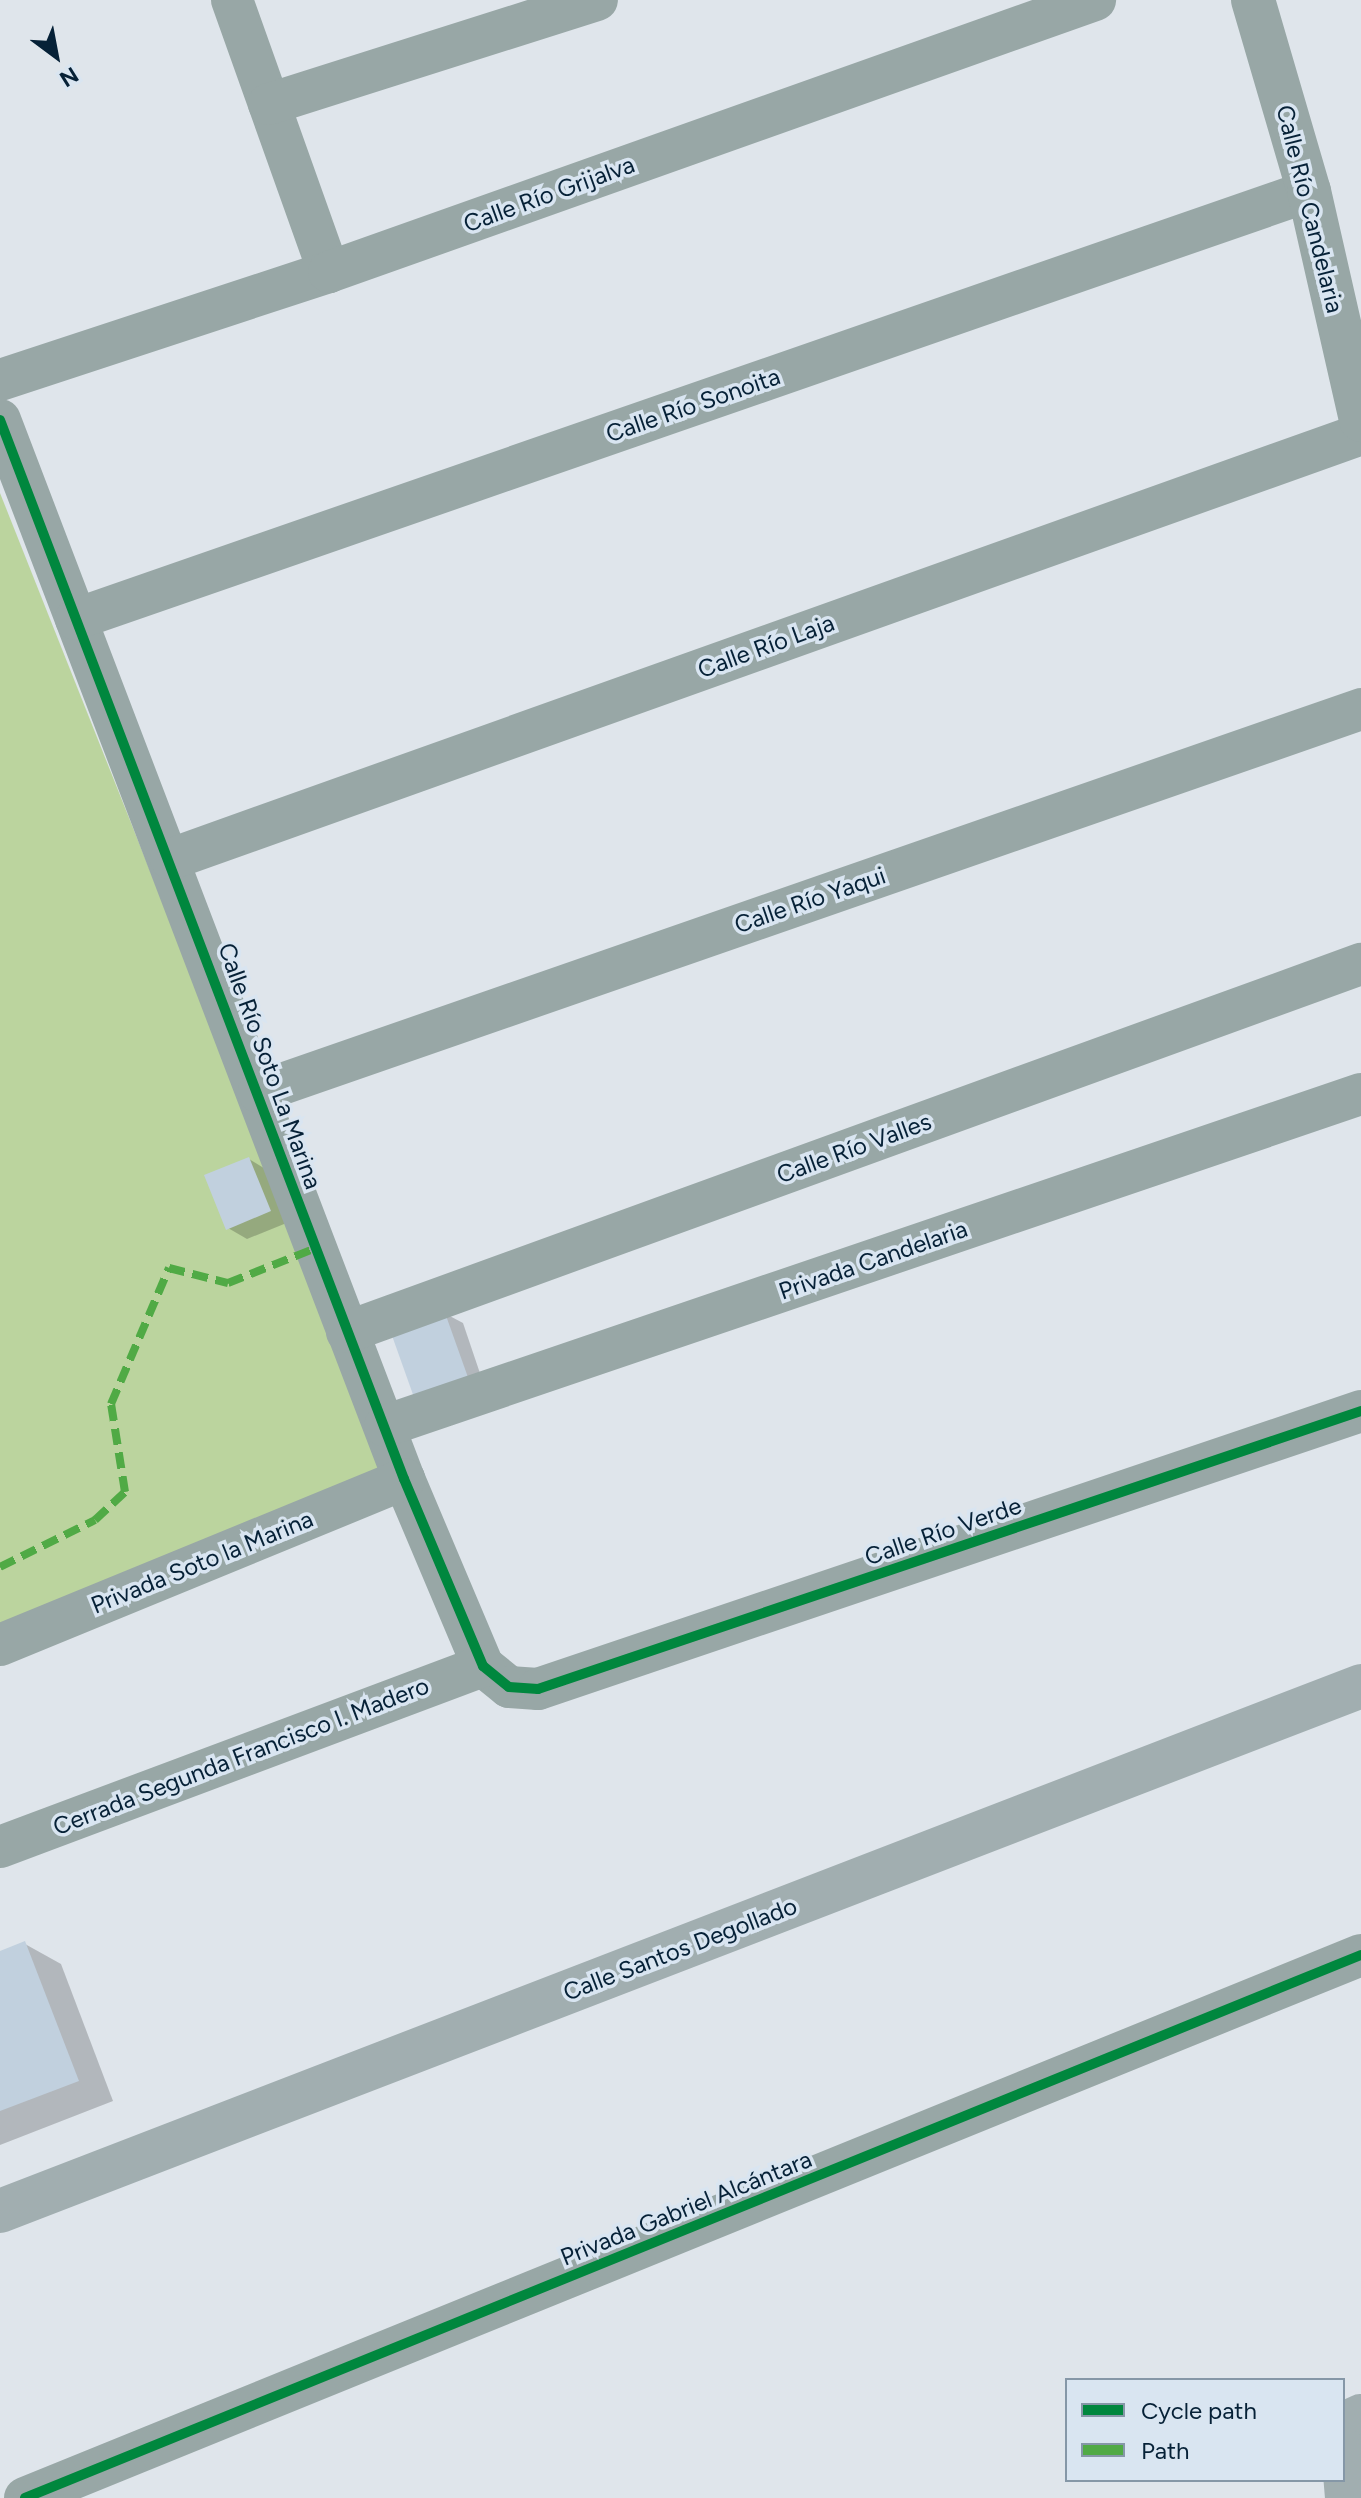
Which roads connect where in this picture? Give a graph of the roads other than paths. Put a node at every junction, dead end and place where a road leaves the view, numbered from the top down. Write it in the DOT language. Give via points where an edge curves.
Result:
graph roads {
  1 [pos="232,0"];
  2 [pos="597,0"];
  3 [pos="1095,0"];
  4 [pos="1253,0"];
  5 [pos="269,104"];
  6 [pos="1309,191"];
  7 [pos="329,272"];
  8 [pos="0,380"];
  9 [pos="0,420"];
  10 [pos="1361,420"];
  11 [pos="1361,434"];
  12 [pos="76,619"];
  13 [pos="1361,709"];
  14 [pos="171,859"];
  15 [pos="1361,964"];
  16 [pos="259,1092"];
  17 [pos="1361,1094"];
  18 [pos="347,1332"];
  19 [pos="1361,1411"];
  20 [pos="385,1426"];
  21 [pos="404,1479"];
  22 [pos="0,1645"];
  23 [pos="483,1666"];
  24 [pos="1361,1686"];
  25 [pos="0,1847"];
  26 [pos="1361,1955"];
  27 [pos="0,2211"];
  28 [pos="1349,2433"];
  29 [pos="1345,2497"];
  30 [pos="25,2498"];
  1 -- 5 [label="street"];
  2 -- 5 [label="street"];
  3 -- 7 [label="street, Calle Río Grijalva"];
  4 -- 6 [label="street, Calle Río Candelaria"];
  5 -- 7 [label="street"];
  6 -- 10 [label="street, Calle Río Candelaria"];
  6 -- 12 [label="street, Calle Río Sonoita"];
  7 -- 8 [label="street, Calle Río Grijalva"];
  9 -- 12 [label="street, Calle Río Soto La Marina"];
  11 -- 14 [label="street, Calle Río Laja"];
  12 -- 14 [label="street, Calle Río Soto La Marina"];
  13 -- 16 [label="street, Calle Río Yaqui"];
  14 -- 16 [label="street, Calle Río Soto La Marina"];
  15 -- 18 [label="street, Calle Río Valles"];
  16 -- 18 [label="street, Calle Río Soto La Marina"];
  17 -- 20 [label="street, Privada Candelaria"];
  18 -- 20 [label="street, Calle Río Soto La Marina"];
  19 -- 23 [label="street, Calle Río Verde" via="538,1689 509,1687"];
  20 -- 21 [label="street, Calle Río Soto La Marina"];
  21 -- 22 [label="street, Privada Soto la Marina"];
  21 -- 23 [label="street, Calle Río Soto La Marina"];
  23 -- 25 [label="street, Cerrada Segunda Francisco I. Madero"];
  24 -- 27 [label="main road, Calle Santos Degollado"];
  26 -- 30 [label="street, Privada Gabriel Alcántara"];
  28 -- 29 [label="main road"];
}
